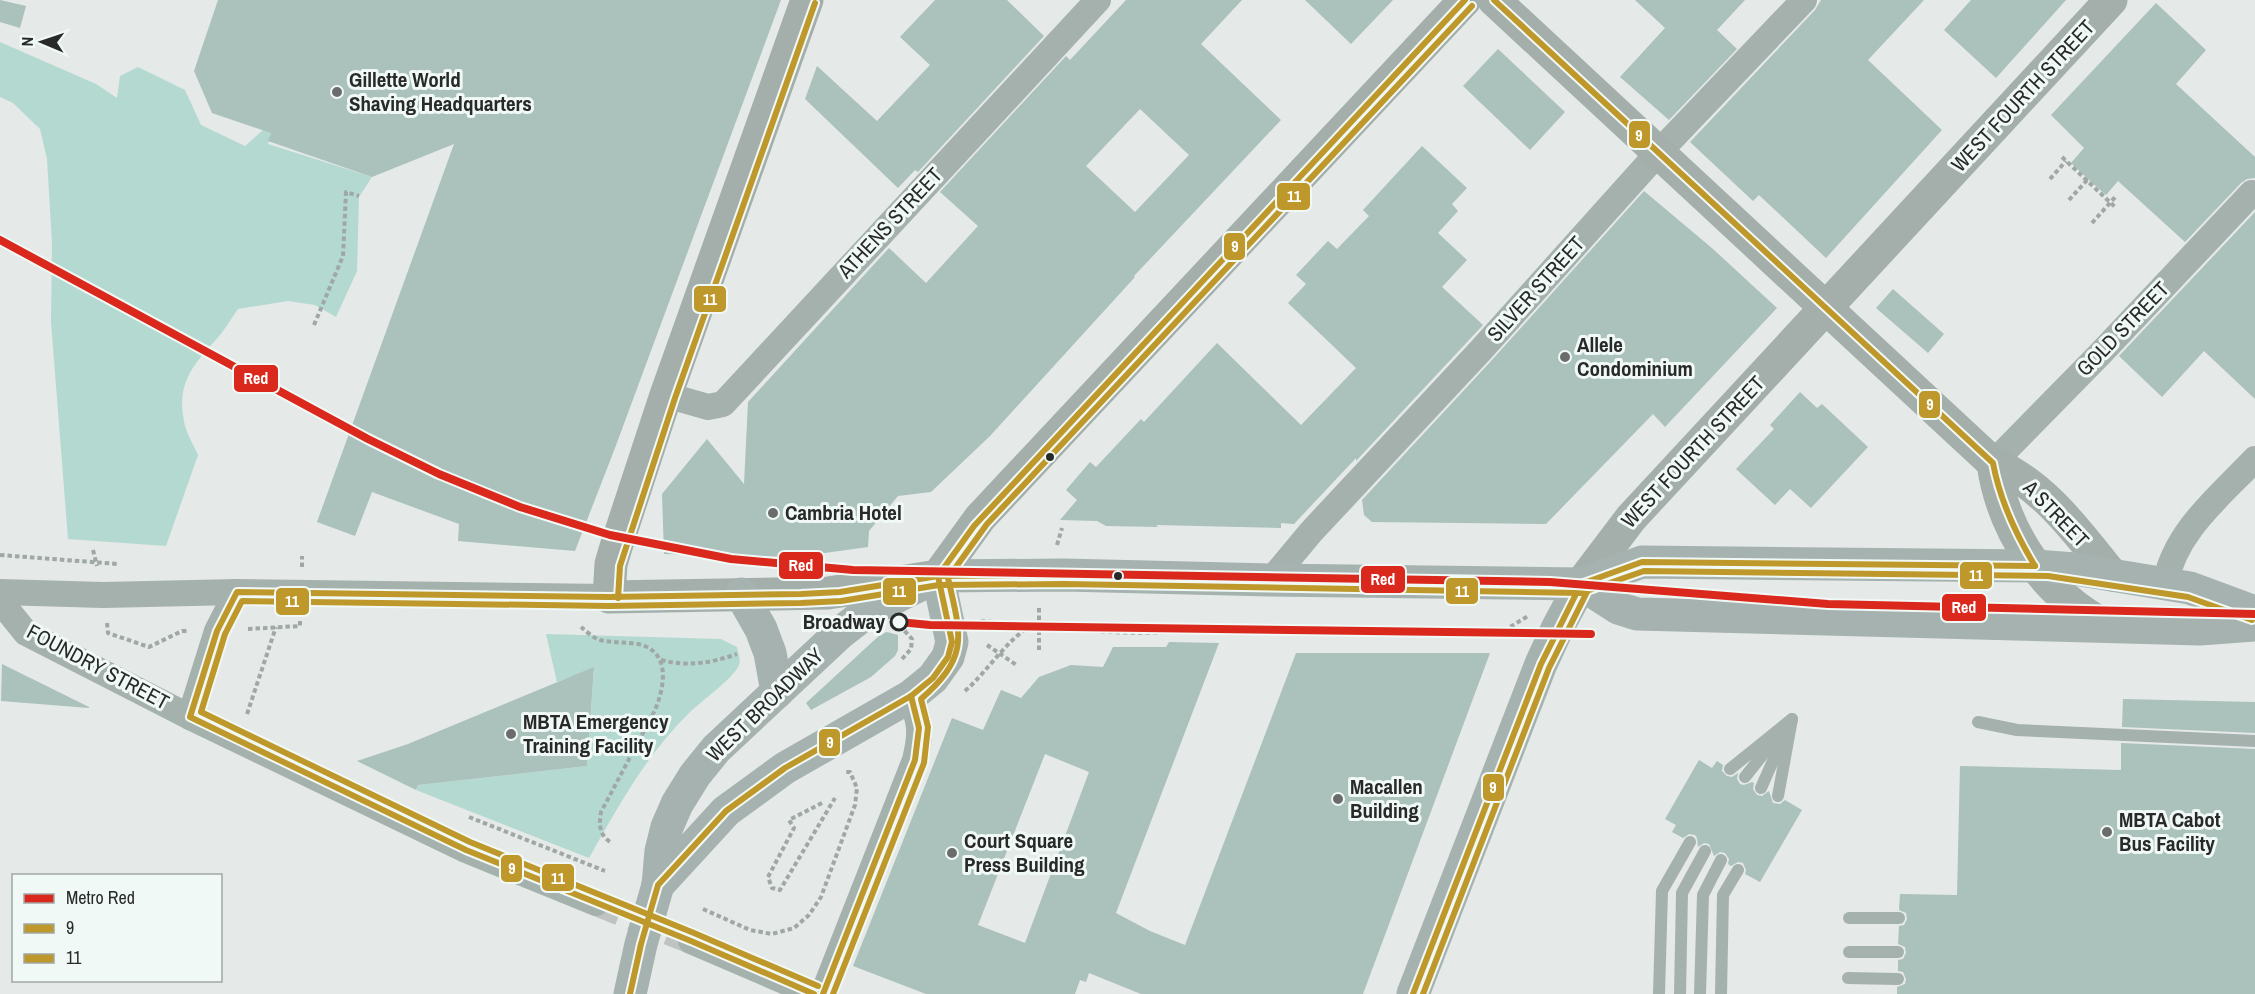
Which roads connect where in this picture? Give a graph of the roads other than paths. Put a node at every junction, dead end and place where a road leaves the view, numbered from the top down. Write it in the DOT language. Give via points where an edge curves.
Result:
graph roads {
  1 [pos="807,0"];
  2 [pos="1098,0"];
  3 [pos="1465,0"];
  4 [pos="1494,0"];
  5 [pos="1804,0"];
  6 [pos="2111,0"];
  7 [pos="1658,153"];
  8 [pos="2252,193"];
  9 [pos="1826,308"];
  10 [pos="666,395"];
  11 [pos="2255,459"];
  12 [pos="1993,463"];
  13 [pos="2035,566"];
  14 [pos="2112,575"];
  15 [pos="938,576"];
  16 [pos="1271,580"];
  17 [pos="1581,584"];
  18 [pos="2165,584"];
  19 [pos="0,592"];
  20 [pos="237,592"];
  21 [pos="741,594"];
  22 [pos="609,597"];
  23 [pos="0,601"];
  24 [pos="2255,612"];
  25 [pos="2255,625"];
  26 [pos="2107,626"];
  27 [pos="777,692"];
  28 [pos="911,696"];
  29 [pos="190,717"];
  30 [pos="1792,719"];
  31 [pos="1978,722"];
  32 [pos="2255,741"];
  33 [pos="1730,769"];
  34 [pos="1745,777"];
  35 [pos="1761,788"];
  36 [pos="1778,796"];
  37 [pos="1690,842"];
  38 [pos="1705,851"];
  39 [pos="1721,860"];
  40 [pos="1738,870"];
  41 [pos="658,885"];
  42 [pos="596,903"];
  43 [pos="1850,918"];
  44 [pos="1899,918"];
  45 [pos="691,941"];
  46 [pos="1849,952"];
  47 [pos="1898,952"];
  48 [pos="1848,978"];
  49 [pos="1898,979"];
  50 [pos="630,994"];
  51 [pos="814,994"];
  52 [pos="823,994"];
  53 [pos="1413,994"];
  54 [pos="1659,994"];
  55 [pos="1680,994"];
  56 [pos="1700,994"];
  57 [pos="1720,994"];
  1 -- 10 [label="main road"];
  2 -- 10 [label="street, ATHENS STREET" via="723,404 708,406"];
  3 -- 15 [label="main road, WEST BROADWAY" via="981,518"];
  4 -- 7 [label="main road, A STREET"];
  5 -- 7 [label="street, SILVER STREET"];
  6 -- 9 [label="main road, WEST FOURTH STREET"];
  7 -- 9 [label="main road, A STREET"];
  7 -- 16 [label="street, SILVER STREET"];
  8 -- 12 [label="street, GOLD STREET"];
  9 -- 12 [label="main road, A STREET"];
  9 -- 17 [label="main road, WEST FOURTH STREET" via="1631,518"];
  10 -- 22 [label="main road" via="611,564"];
  11 -- 18 [label="street" via="2184,536 2170,561"];
  12 -- 13 [label="main road, A STREET" via="2007,518"];
  12 -- 14 [label="main road, A STREET" via="2041,493"];
  13 -- 14 [label="main road"];
  13 -- 17 [label="main road" via="1642,562"];
  13 -- 26 [label="main road, A STREET" via="2070,603"];
  14 -- 18 [label="main road"];
  15 -- 16 [label="main road"];
  15 -- 21 [label="main road" via="828,593"];
  15 -- 27 [label="main road, WEST BROADWAY" via="863,615"];
  15 -- 28 [label="main road, WEST BROADWAY" via="952,642 948,657 933,678"];
  16 -- 17 [label="main road"];
  17 -- 26 [label="main road" via="1618,608 1637,614"];
  17 -- 53 [label="main road, WEST FOURTH STREET" via="1541,664"];
  18 -- 24 [label="main road" via="2200,590"];
  19 -- 20 [label="street"];
  20 -- 22 [label="street"];
  20 -- 29 [label="street" via="217,631"];
  21 -- 22 [label="main road"];
  21 -- 27 [label="main road" via="770,652"];
  23 -- 29 [label="street, FOUNDRY STREET" via="26,633"];
  25 -- 26 [label="main road" via="2200,629"];
  27 -- 41 [label="main road, WEST BROADWAY" via="716,749 677,804 661,851"];
  28 -- 41 [label="main road, WEST BROADWAY" via="785,768 726,811"];
  28 -- 52 [label="street" via="921,736 915,760"];
  29 -- 42 [label="street, FOUNDRY STREET" via="466,850"];
  30 -- 33 [label="lane"];
  30 -- 34 [label="lane"];
  30 -- 35 [label="lane"];
  30 -- 36 [label="lane"];
  31 -- 32 [label="lane" via="2017,730"];
  37 -- 54 [label="lane" via="1662,891"];
  38 -- 55 [label="lane" via="1682,893"];
  39 -- 56 [label="lane" via="1703,895"];
  40 -- 57 [label="lane" via="1723,895"];
  41 -- 50 [label="main road, WEST BROADWAY, bridge"];
  43 -- 44 [label="lane"];
  45 -- 51 [label="street"];
  46 -- 47 [label="lane"];
  48 -- 49 [label="lane"];
}
